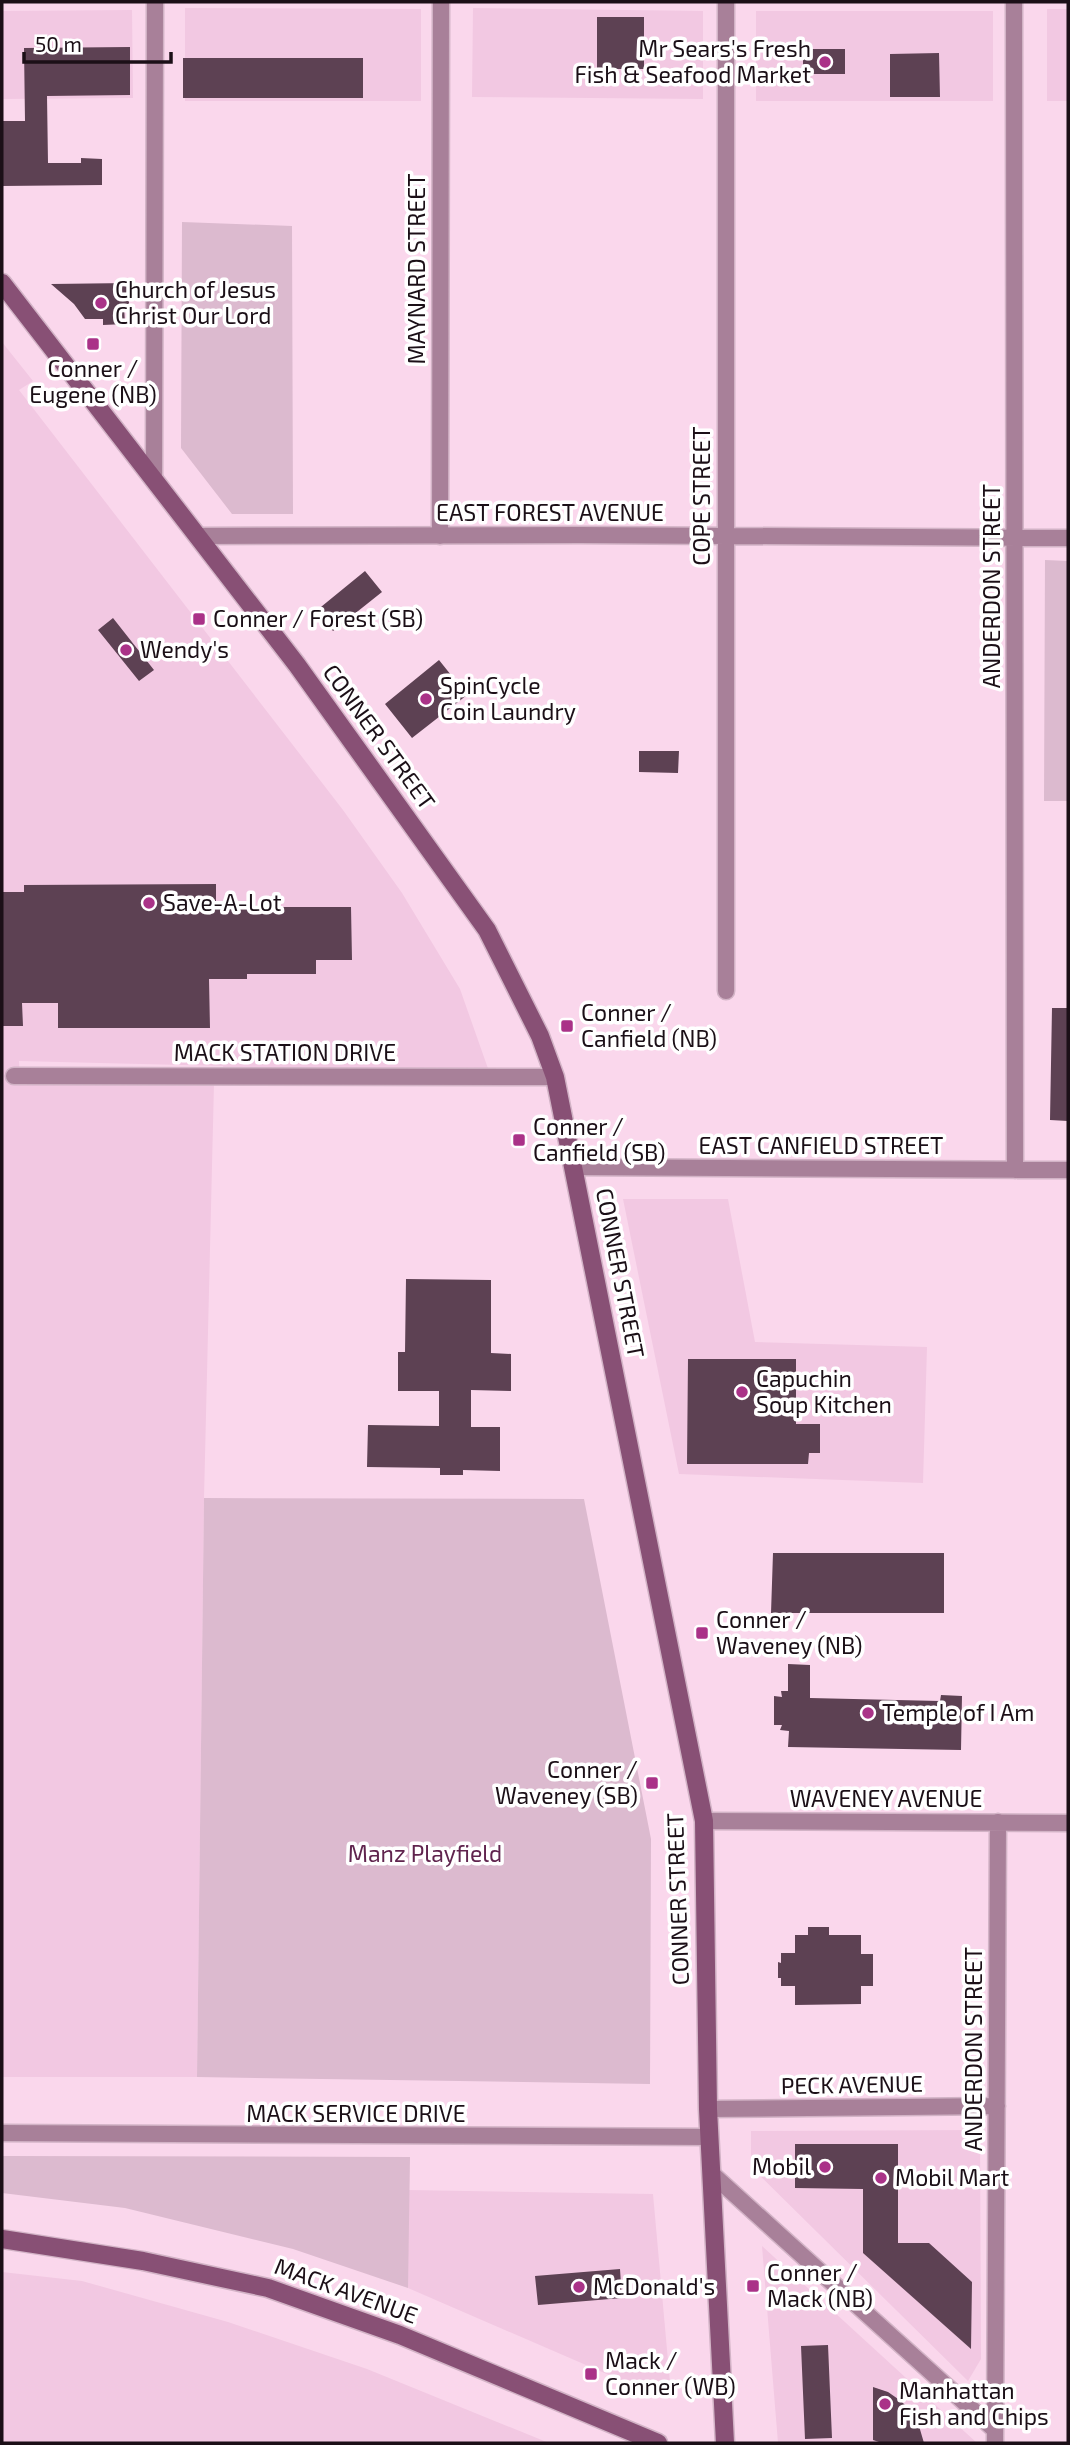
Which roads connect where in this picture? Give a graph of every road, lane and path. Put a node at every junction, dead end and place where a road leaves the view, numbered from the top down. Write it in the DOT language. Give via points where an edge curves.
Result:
graph roads {
  1 [pos="155,2"];
  2 [pos="440,2"];
  3 [pos="726,2"];
  4 [pos="1014,2"];
  5 [pos="2,284"];
  6 [pos="154,478"];
  7 [pos="199,536"];
  8 [pos="440,536"];
  9 [pos="725,537"];
  10 [pos="1014,538"];
  11 [pos="1068,538"];
  12 [pos="726,990"];
  13 [pos="14,1076"];
  14 [pos="555,1077"];
  15 [pos="574,1167"];
  16 [pos="1015,1170"];
  17 [pos="1068,1170"];
  18 [pos="704,1821"];
  19 [pos="999,1822"];
  20 [pos="1068,1823"];
  21 [pos="997,2106"];
  22 [pos="708,2109"];
  23 [pos="2,2133"];
  24 [pos="709,2137"];
  25 [pos="711,2172"];
  26 [pos="2,2239"];
  27 [pos="995,2437"];
  28 [pos="659,2443"];
  29 [pos="725,2443"];
  1 -- 6 [label="street"];
  2 -- 8 [label="street, MAYNARD STREET"];
  3 -- 9 [label="street, COPE STREET"];
  4 -- 10 [label="street, ANDERDON STREET"];
  5 -- 6 [label="main road, CONNER STREET"];
  6 -- 7 [label="main road, CONNER STREET"];
  7 -- 8 [label="street, EAST FOREST AVENUE"];
  7 -- 14 [label="main road, CONNER STREET" via="487,930 541,1036"];
  8 -- 9 [label="street, EAST FOREST AVENUE"];
  9 -- 10 [label="street, EAST FOREST AVENUE"];
  9 -- 12 [label="street, COPE STREET"];
  10 -- 11 [label="street, EAST FOREST AVENUE"];
  10 -- 16 [label="street, ANDERDON STREET"];
  13 -- 14 [label="street, MACK STATION DRIVE"];
  14 -- 15 [label="main road, CONNER STREET"];
  15 -- 16 [label="street, EAST CANFIELD STREET"];
  15 -- 18 [label="main road, CONNER STREET"];
  16 -- 17 [label="street, EAST CANFIELD STREET"];
  18 -- 19 [label="street, WAVENEY AVENUE"];
  18 -- 22 [label="main road, CONNER STREET"];
  19 -- 20 [label="street, WAVENEY AVENUE"];
  19 -- 21 [label="street, ANDERDON STREET"];
  21 -- 22 [label="street, PECK AVENUE"];
  21 -- 27 [label="street, ANDERDON STREET"];
  22 -- 24 [label="main road, CONNER STREET"];
  23 -- 24 [label="street, MACK SERVICE DRIVE"];
  24 -- 25 [label="main road, CONNER STREET"];
  25 -- 27 [label="street"];
  25 -- 29 [label="main road, CONNER STREET"];
  26 -- 28 [label="main road, MACK AVENUE" via="143,2261 268,2288 400,2335"];
}
